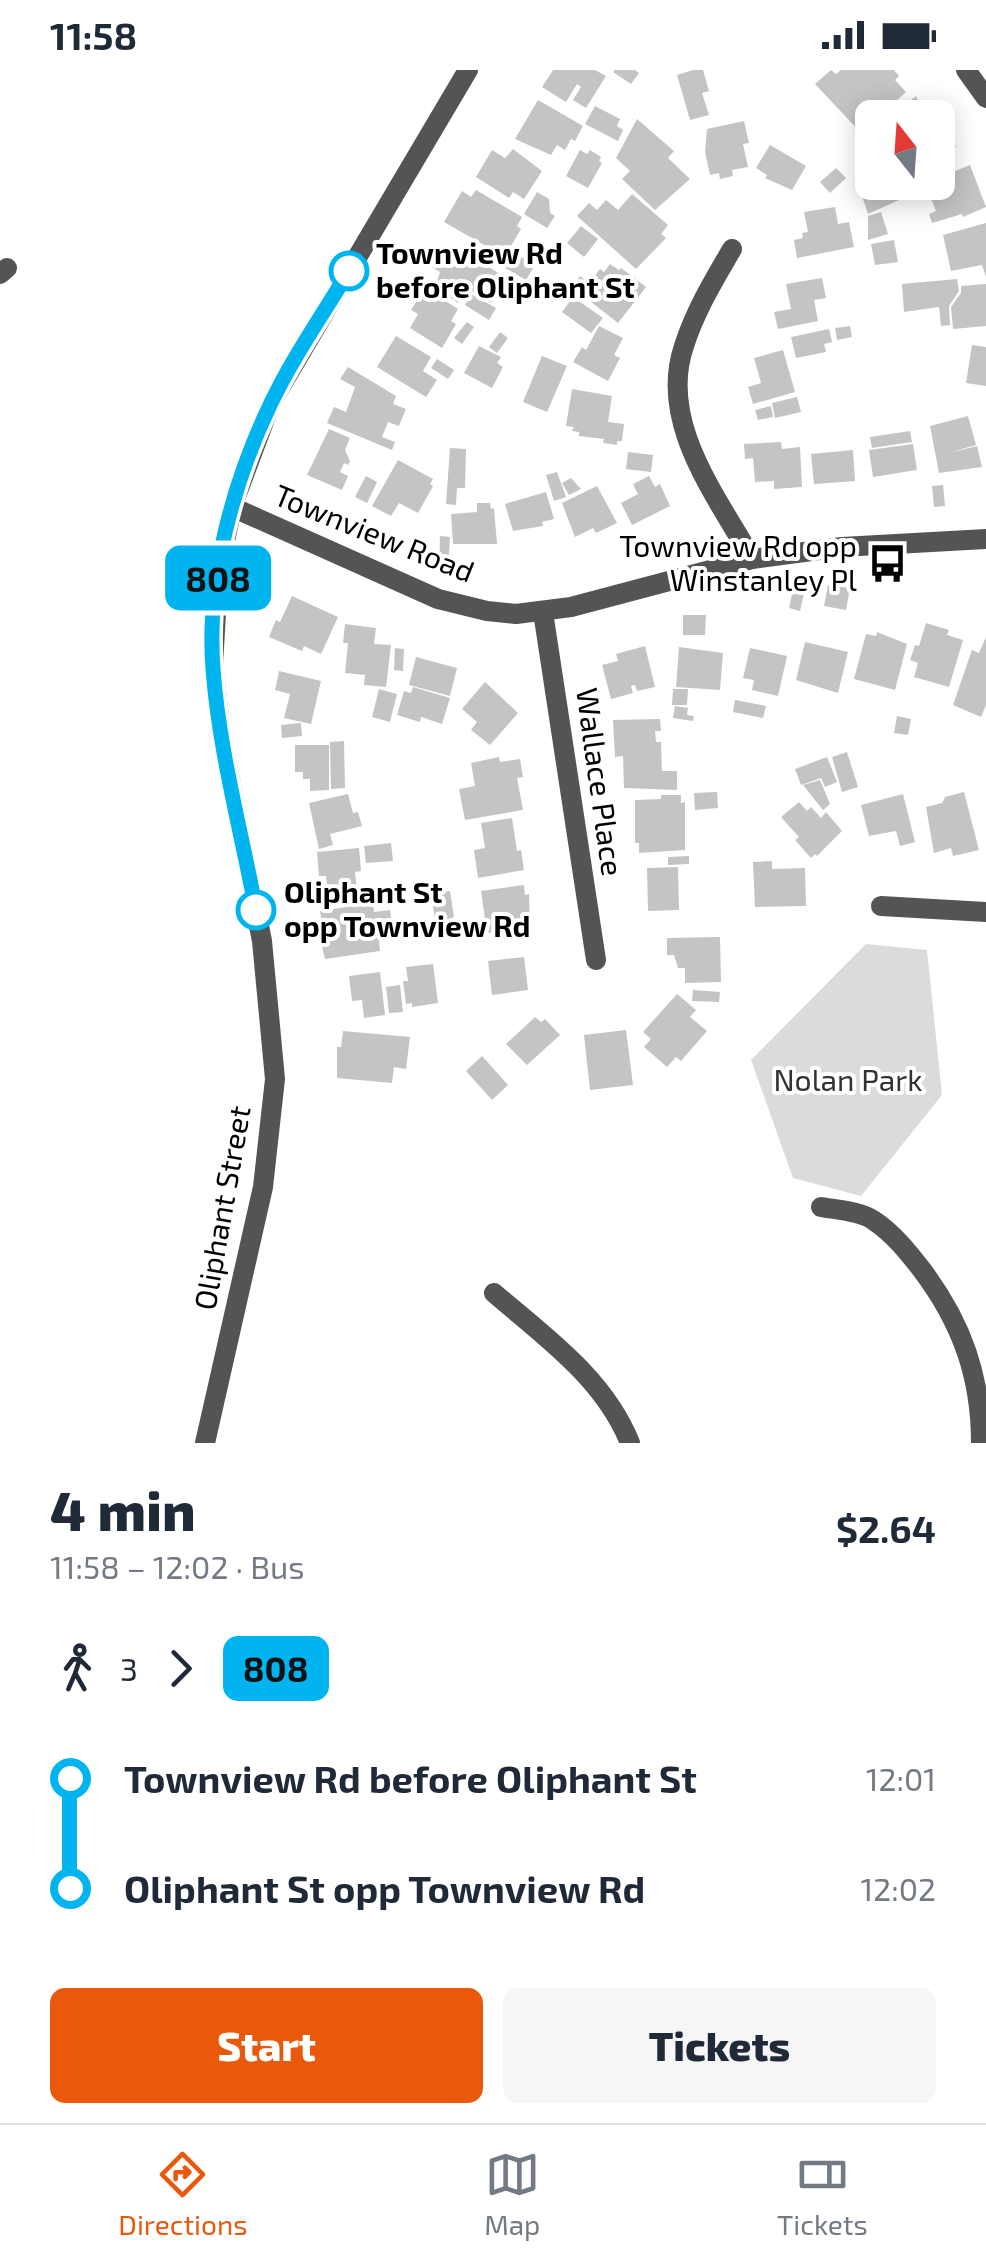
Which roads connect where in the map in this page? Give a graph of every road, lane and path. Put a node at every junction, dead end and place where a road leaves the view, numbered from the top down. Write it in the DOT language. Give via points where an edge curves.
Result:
graph roads {
  1 [pos="468,70"];
  2 [pos="966,70"];
  3 [pos="986,98"];
  4 [pos="732,249"];
  5 [pos="232,507"];
  6 [pos="986,538"];
  7 [pos="752,558"];
  8 [pos="543,612"];
  9 [pos="881,906"];
  10 [pos="986,912"];
  11 [pos="596,960"];
  12 [pos="821,1206"];
  13 [pos="494,1292"];
  14 [pos="205,1443"];
  15 [pos="630,1443"];
  16 [pos="981,1443"];
  1 -- 5 [label="street, Townview Road" via="271,403"];
  2 -- 3 [label="street"];
  4 -- 7 [label="street" via="682,349 678,403 696,460"];
  5 -- 8 [label="street, Townview Road" via="438,599 487,611"];
  5 -- 14 [label="street, Oliphant Street" via="218,578 213,666 262,941 275,1079 263,1187"];
  6 -- 7 [label="street, Townview Road"];
  7 -- 8 [label="street, Townview Road"];
  8 -- 11 [label="street, Wallace Place"];
  9 -- 10 [label="street"];
  12 -- 16 [label="street" via="870,1218 934,1286 959,1326 974,1370"];
  13 -- 15 [label="street" via="608,1398"];
}
